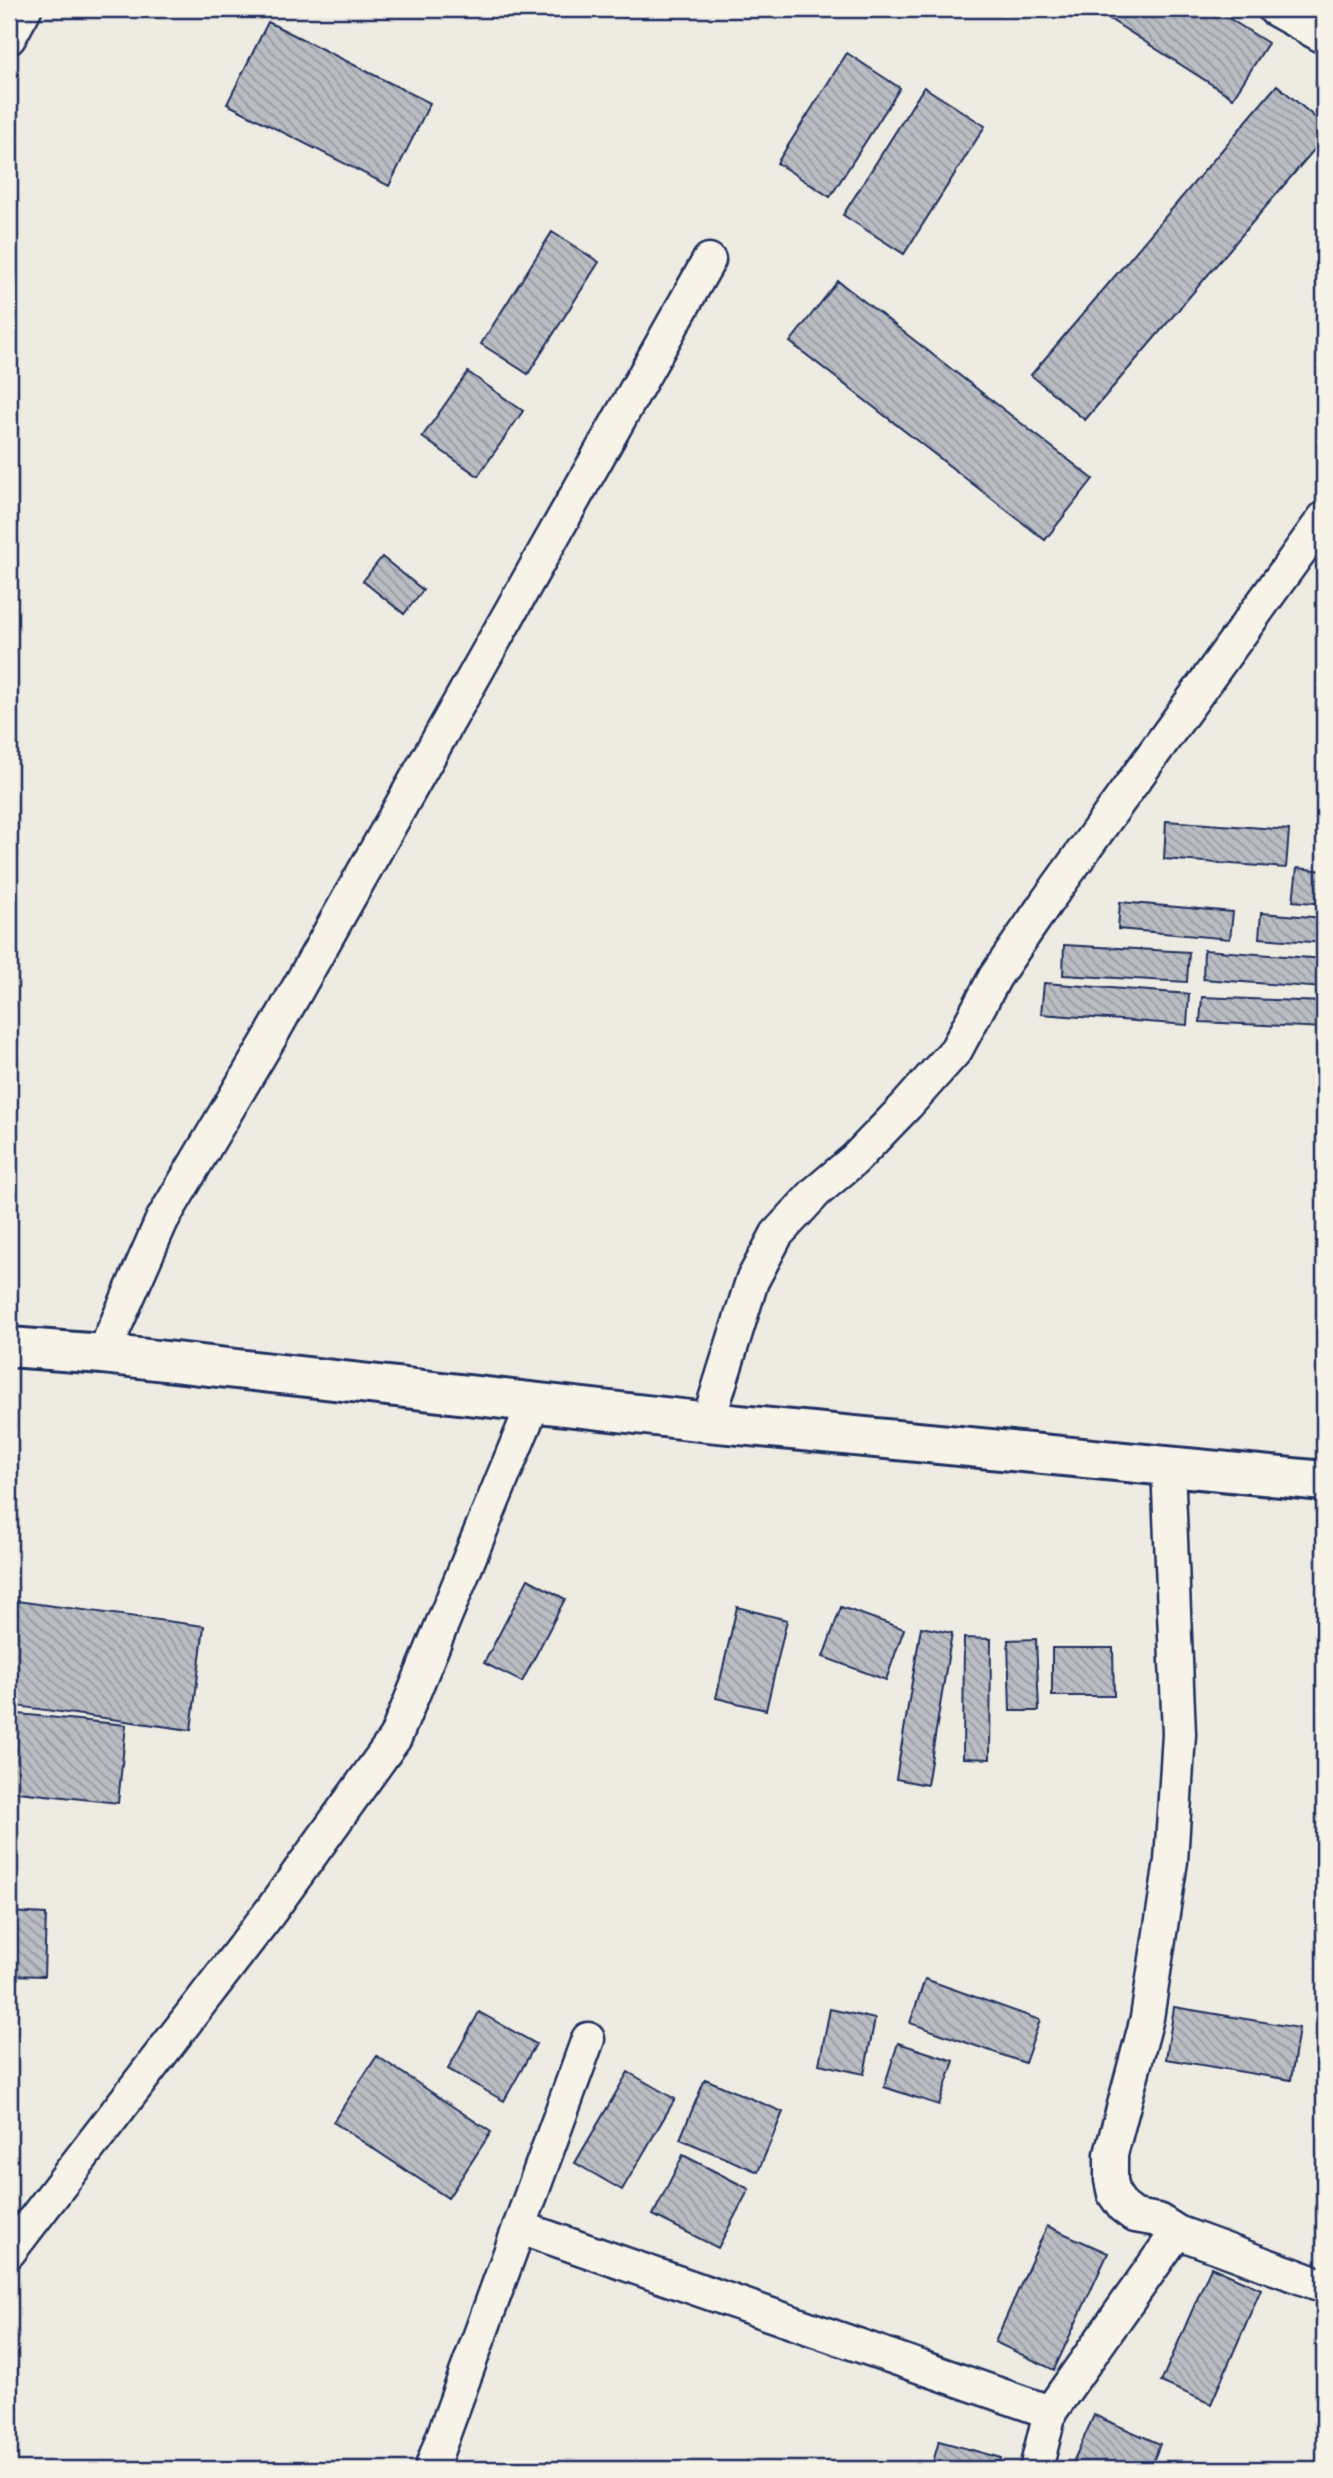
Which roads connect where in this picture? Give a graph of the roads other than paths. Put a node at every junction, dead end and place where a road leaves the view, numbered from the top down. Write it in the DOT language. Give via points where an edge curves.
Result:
graph roads {
  1 [pos="25,9"];
  2 [pos="1274,9"];
  3 [pos="1324,37"];
  4 [pos="9,38"];
  5 [pos="709,260"];
  6 [pos="1324,519"];
  7 [pos="9,1347"];
  8 [pos="103,1353"];
  9 [pos="534,1402"];
  10 [pos="708,1422"];
  11 [pos="1168,1466"];
  12 [pos="1324,1481"];
  13 [pos="588,2039"];
  14 [pos="519,2227"];
  15 [pos="1177,2232"];
  16 [pos="9,2252"];
  17 [pos="1324,2286"];
  18 [pos="1050,2412"];
  19 [pos="431,2469"];
  20 [pos="1036,2469"];
  1 -- 4 [label="street"];
  2 -- 3 [label="street"];
  5 -- 8 [label="street" via="271,1036 162,1220"];
  6 -- 10 [label="street" via="1047,901 995,977 956,1050 778,1234 752,1281"];
  7 -- 8 [label="main road"];
  8 -- 9 [label="main road"];
  9 -- 10 [label="main road"];
  9 -- 16 [label="street" via="395,1738 270,1912"];
  10 -- 11 [label="main road"];
  11 -- 12 [label="main road"];
  11 -- 15 [label="street" via="1179,1734 1171,1861 1147,2018 1111,2154 1111,2180 1123,2207"];
  13 -- 14 [label="street"];
  14 -- 18 [label="street"];
  14 -- 19 [label="street"];
  15 -- 17 [label="street"];
  15 -- 18 [label="street"];
  18 -- 20 [label="street"];
}
